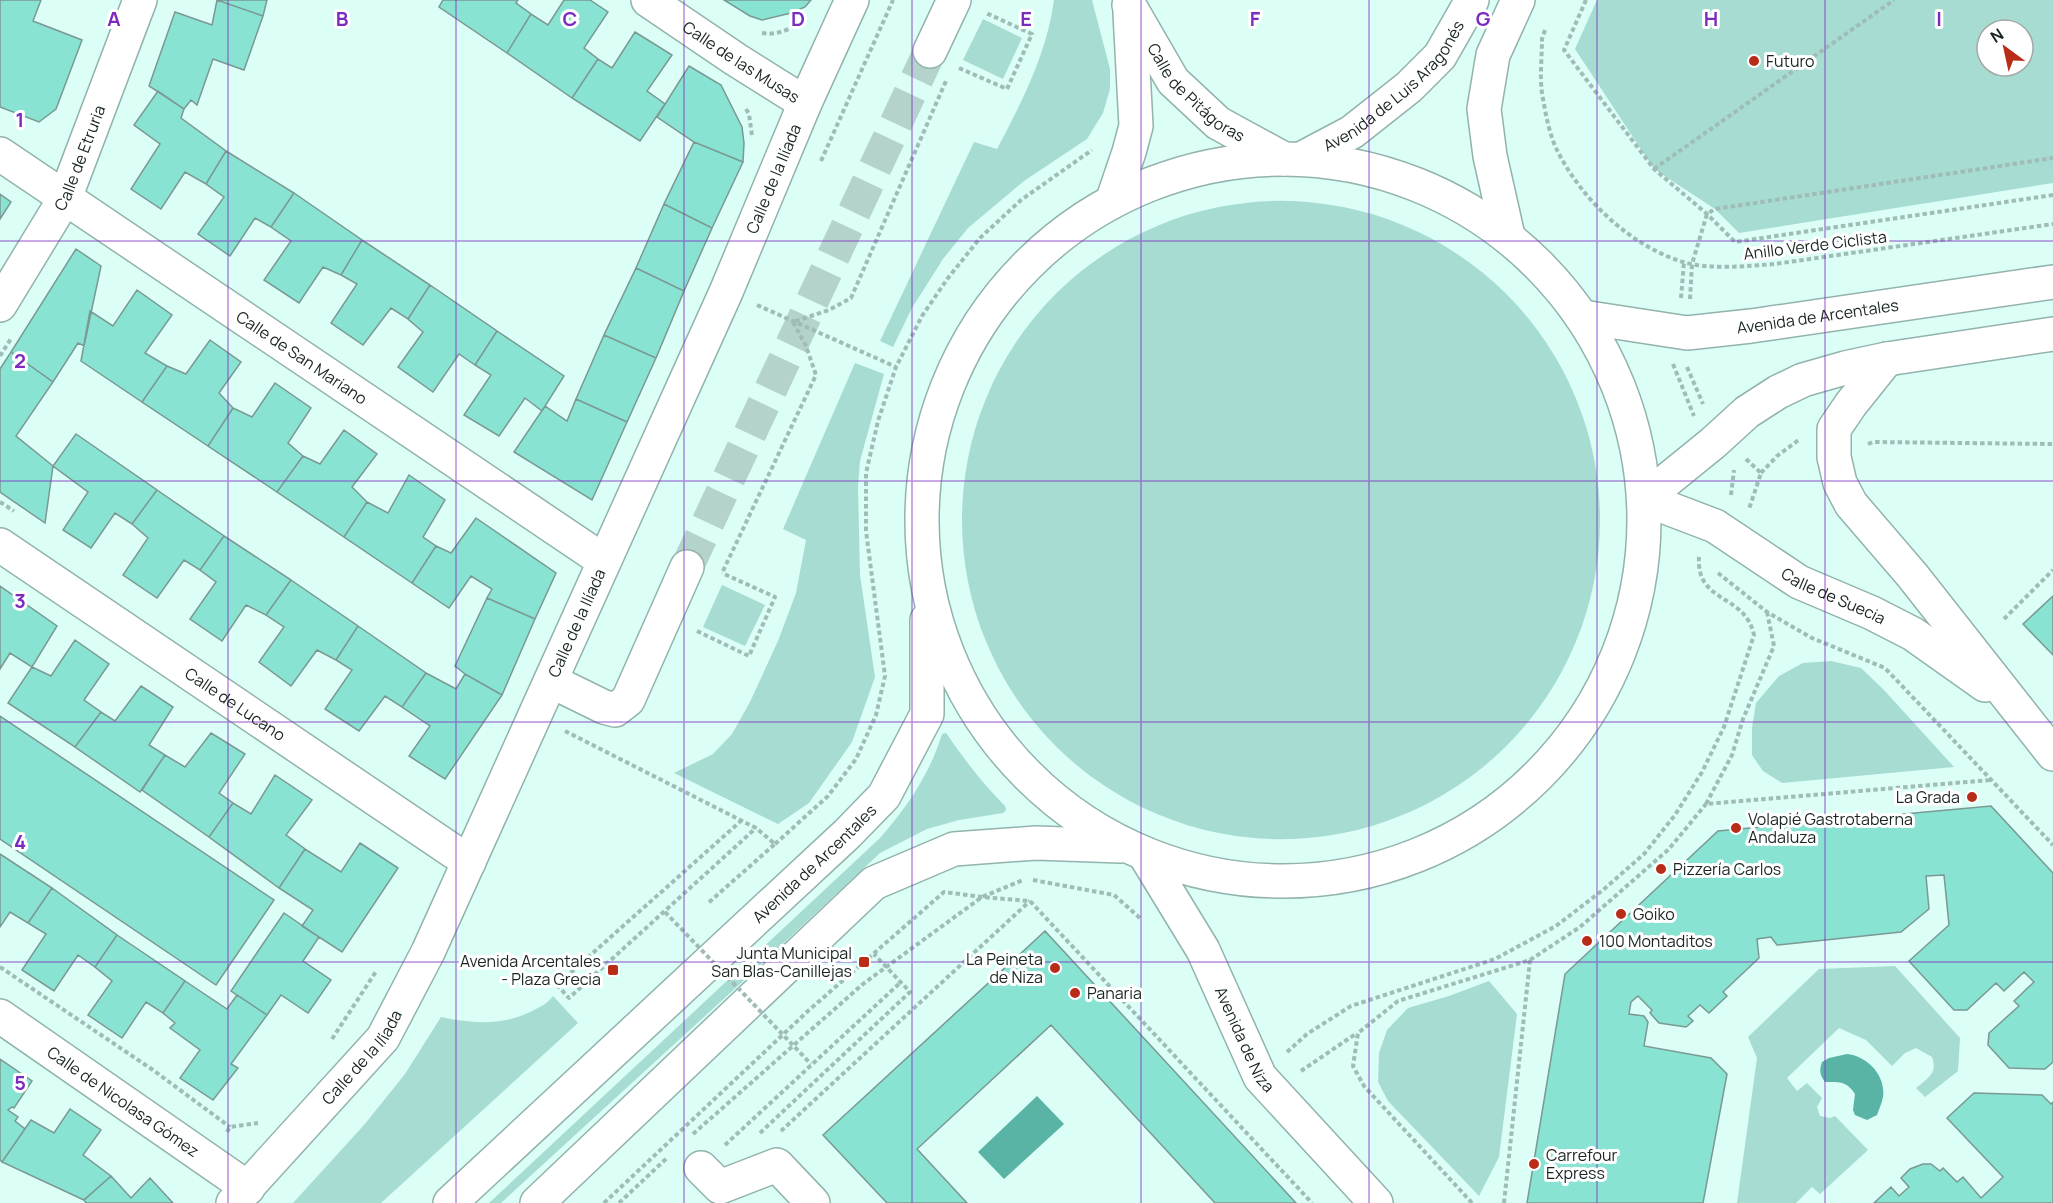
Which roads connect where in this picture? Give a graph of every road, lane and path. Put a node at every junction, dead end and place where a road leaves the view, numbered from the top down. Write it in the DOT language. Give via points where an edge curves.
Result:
graph roads {
  1 [pos="140,0"];
  2 [pos="648,0"];
  3 [pos="852,0"];
  4 [pos="1472,0"];
  5 [pos="1518,0"];
  6 [pos="1586,0"];
  7 [pos="1894,0"];
  8 [pos="1128,3"];
  9 [pos="966,4"];
  10 [pos="810,13"];
  11 [pos="1542,39"];
  12 [pos="735,59"];
  13 [pos="944,64"];
  14 [pos="805,103"];
  15 [pos="744,106"];
  16 [pos="752,138"];
  17 [pos="1099,141"];
  18 [pos="0,154"];
  19 [pos="2053,158"];
  20 [pos="1293,159"];
  21 [pos="1654,169"];
  22 [pos="2053,195"];
  23 [pos="65,198"];
  24 [pos="1112,202"];
  25 [pos="1707,214"];
  26 [pos="2053,224"];
  27 [pos="1508,236"];
  28 [pos="1684,262"];
  29 [pos="1692,264"];
  30 [pos="2053,282"];
  31 [pos="1680,302"];
  32 [pos="1689,303"];
  33 [pos="0,305"];
  34 [pos="1583,317"];
  35 [pos="818,333"];
  36 [pos="2053,334"];
  37 [pos="1887,359"];
  38 [pos="1673,363"];
  39 [pos="1685,364"];
  40 [pos="896,367"];
  41 [pos="1707,411"];
  42 [pos="1695,419"];
  43 [pos="1803,438"];
  44 [pos="2053,444"];
  45 [pos="1863,447"];
  46 [pos="1743,456"];
  47 [pos="1733,466"];
  48 [pos="1761,473"];
  49 [pos="1644,499"];
  50 [pos="1729,500"];
  51 [pos="1748,512"];
  52 [pos="0,544"];
  53 [pos="1702,549"];
  54 [pos="604,561"];
  55 [pos="687,567"];
  56 [pos="2053,570"];
  57 [pos="722,573"];
  58 [pos="1718,573"];
  59 [pos="718,582"];
  60 [pos="927,585"];
  61 [pos="1767,612"];
  62 [pos="2004,619"];
  63 [pos="700,621"];
  64 [pos="551,681"];
  65 [pos="2016,707"];
  66 [pos="561,729"];
  67 [pos="2053,754"];
  68 [pos="1990,780"];
  69 [pos="1706,804"];
  70 [pos="742,820"];
  71 [pos="756,828"];
  72 [pos="775,844"];
  73 [pos="2053,845"];
  74 [pos="1134,850"];
  75 [pos="469,861"];
  76 [pos="982,897"];
  77 [pos="1030,901"];
  78 [pos="707,904"];
  79 [pos="665,912"];
  80 [pos="1146,923"];
  81 [pos="874,954"];
  82 [pos="1530,960"];
  83 [pos="381,964"];
  84 [pos="887,966"];
  85 [pos="0,967"];
  86 [pos="900,982"];
  87 [pos="0,1016"];
  88 [pos="1358,1033"];
  89 [pos="326,1048"];
  90 [pos="1282,1056"];
  91 [pos="811,1064"];
  92 [pos="1300,1072"];
  93 [pos="261,1122"];
  94 [pos="230,1127"];
  95 [pos="781,1132"];
  96 [pos="756,1137"];
  97 [pos="689,1138"];
  98 [pos="672,1153"];
  99 [pos="710,1159"];
  100 [pos="208,1160"];
  101 [pos="241,1195"];
  102 [pos="450,1203"];
  103 [pos="537,1203"];
  104 [pos="604,1203"];
  105 [pos="619,1203"];
  106 [pos="813,1203"];
  107 [pos="1312,1203"];
  108 [pos="1376,1203"];
  109 [pos="1472,1203"];
  110 [pos="1504,1203"];
  1 -- 23 [label="street, Calle de Etruria"];
  2 -- 12 [label="street, Calle de las Musas"];
  3 -- 14 [label="street, Calle de la Ilíada"];
  4 -- 20 [label="street, Avenida de Luis Aragonés" via="1440,56 1409,87 1352,132"];
  5 -- 27 [label="street" via="1493,55 1484,109"];
  6 -- 21 [label="path" via="1564,50"];
  7 -- 21 [label="path"];
  8 -- 20 [label="street, Calle de Pitágoras" via="1173,81 1218,123"];
  8 -- 24 [label="street, Calle de Pitágoras" via="1136,126"];
  9 -- 13 [label="street"];
  9 -- 13 [label="path" via="1032,34 1007,89"];
  10 -- 12 [label="path" via="794,27 767,34 751,31"];
  11 -- 28 [label="path, Anillo Verde Ciclista" via="1542,96 1557,151 1610,220 1645,245"];
  12 -- 14 [label="street, Calle de las Musas"];
  13 -- 57 [label="path" via="851,298 793,322 816,375"];
  14 -- 54 [label="street, Calle de la Ilíada" via="726,292"];
  15 -- 16 [label="path"];
  17 -- 40 [label="path" via="1021,200 980,238 922,316"];
  18 -- 23 [label="street, Calle de San Mariano"];
  19 -- 25 [label="path" via="1715,209"];
  20 -- 24 [label="street" via="1240,161 1199,169 1155,182"];
  20 -- 27 [label="street" via="1346,163 1389,174 1471,210"];
  21 -- 25 [label="path"];
  22 -- 25 [label="path" via="1735,242"];
  23 -- 33 [label="street, Calle de Etruria"];
  23 -- 54 [label="street, Calle de San Mariano"];
  24 -- 60 [label="street" via="1058,238 1011,282 981,322 954,369 926,462 921,522"];
  25 -- 29 [label="path"];
  26 -- 29 [label="path, Anillo Verde Ciclista" via="1774,264"];
  27 -- 34 [label="street" via="1549,274"];
  28 -- 29 [label="path, Anillo Verde Ciclista"];
  28 -- 31 [label="path"];
  29 -- 32 [label="path"];
  30 -- 34 [label="street, Avenida de Arcentales" via="1687,333"];
  34 -- 49 [label="street" via="1608,359 1626,404 1638,451"];
  35 -- 40 [label="path"];
  36 -- 37 [label="street"];
  37 -- 49 [label="street" via="1803,380 1778,392 1747,412"];
  37 -- 65 [label="street, Calle de Suecia" via="1834,429 1834,457 1840,483 1851,504"];
  38 -- 42 [label="path"];
  39 -- 41 [label="path"];
  40 -- 72 [label="path" via="866,473 866,531 885,676 876,715 856,759 828,796"];
  43 -- 48 [label="path"];
  44 -- 45 [label="path" via="1873,442"];
  46 -- 48 [label="path"];
  47 -- 50 [label="path" via="1733,492"];
  48 -- 51 [label="path"];
  49 -- 65 [label="street, Calle de Suecia" via="1715,526 1799,582 1913,634"];
  49 -- 74 [label="street" via="1643,555 1634,605 1611,672 1569,740 1531,782 1485,819 1408,858 1374,869 1310,880 1256,880 1204,873"];
  52 -- 75 [label="street, Calle de Lucano"];
  53 -- 90 [label="path" via="1698,568 1703,582 1742,612 1754,635 1724,727 1702,772 1644,854 1603,890 1545,931 1495,959 1351,1006 1307,1034"];
  54 -- 64 [label="street, Calle de la Ilíada"];
  55 -- 64 [label="street" via="628,700 615,710"];
  56 -- 62 [label="path"];
  57 -- 59 [label="path"];
  57 -- 63 [label="path" via="775,597 749,656 695,630"];
  58 -- 61 [label="path"];
  60 -- 74 [label="street" via="941,641 955,673 996,741 1035,784 1080,820"];
  60 -- 102 [label="street, Avenida de Arcentales" via="927,714 884,796"];
  61 -- 68 [label="path" via="1812,638 1885,668"];
  61 -- 69 [label="path" via="1774,646 1732,755"];
  64 -- 75 [label="street, Calle de la Ilíada"];
  65 -- 67 [label="street, Calle de Suecia"];
  66 -- 70 [label="path"];
  68 -- 69 [label="path"];
  68 -- 73 [label="path"];
  69 -- 82 [label="path" via="1669,849 1580,927"];
  70 -- 71 [label="path"];
  70 -- 79 [label="path" via="557,985 569,998"];
  71 -- 72 [label="path"];
  71 -- 79 [label="path"];
  72 -- 78 [label="path"];
  74 -- 103 [label="street" via="1036,843 954,849 874,883"];
  74 -- 108 [label="street, Avenida de Niza" via="1203,950 1260,1077"];
  75 -- 101 [label="street, Calle de la Ilíada" via="383,1038"];
  76 -- 77 [label="path"];
  76 -- 80 [label="path" via="1027,879 1114,895"];
  76 -- 81 [label="path" via="944,892"];
  76 -- 84 [label="path"];
  77 -- 95 [label="path"];
  77 -- 107 [label="path"];
  79 -- 91 [label="path, bridge"];
  81 -- 84 [label="path"];
  81 -- 104 [label="path"];
  82 -- 88 [label="path" via="1398,1001"];
  82 -- 110 [label="path"];
  83 -- 89 [label="path"];
  84 -- 86 [label="path"];
  84 -- 97 [label="path"];
  85 -- 94 [label="path"];
  86 -- 91 [label="path"];
  86 -- 96 [label="path" via="910,992"];
  87 -- 100 [label="street, Calle de Nicolasa Gómez"];
  88 -- 92 [label="path"];
  88 -- 109 [label="path" via="1353,1066 1364,1086"];
  91 -- 99 [label="path"];
  93 -- 94 [label="path"];
  94 -- 100 [label="path"];
  98 -- 105 [label="path"];
  99 -- 106 [label="street" via="720,1187 777,1165"];
  100 -- 101 [label="street, Calle de Nicolasa Gómez"];
}
